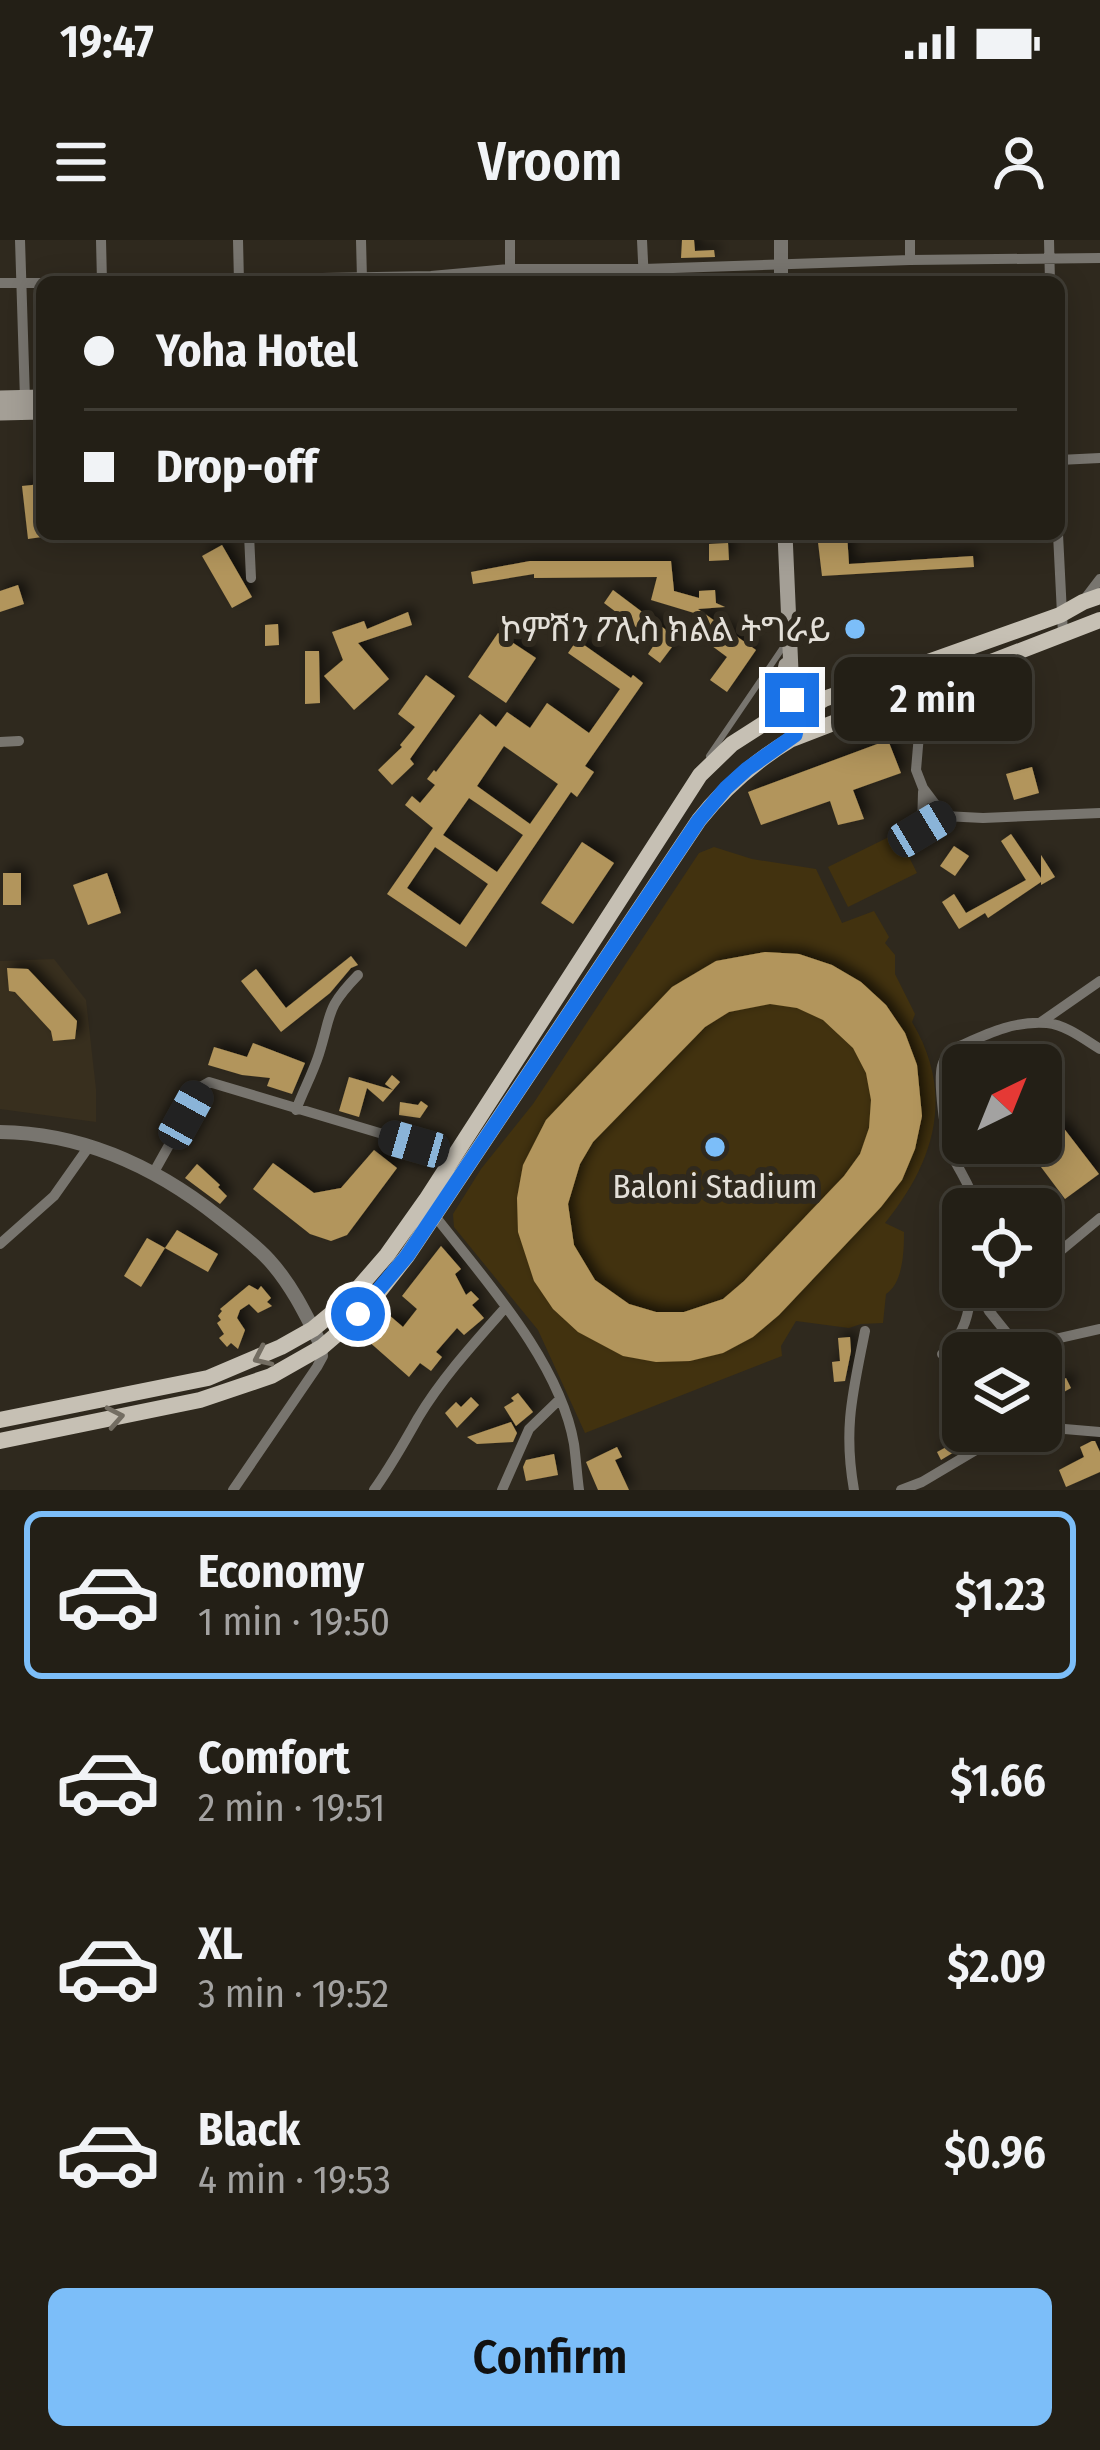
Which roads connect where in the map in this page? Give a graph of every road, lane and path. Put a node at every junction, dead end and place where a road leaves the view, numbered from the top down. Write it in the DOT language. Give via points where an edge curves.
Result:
graph roads {
  1 [pos="20,240"];
  2 [pos="101,240"];
  3 [pos="238,240"];
  4 [pos="361,240"];
  5 [pos="510,240"];
  6 [pos="643,240"];
  7 [pos="781,240"];
  8 [pos="910,240"];
  9 [pos="1049,240"];
  10 [pos="1100,258"];
  11 [pos="910,260"];
  12 [pos="1050,260"];
  13 [pos="781,263"];
  14 [pos="510,275"];
  15 [pos="102,276"];
  16 [pos="239,276"];
  17 [pos="362,276"];
  18 [pos="431,276"];
  19 [pos="644,276"];
  20 [pos="781,276"];
  21 [pos="1051,276"];
  22 [pos="0,283"];
  23 [pos="22,283"];
  24 [pos="36,283"];
  25 [pos="0,398"];
  26 [pos="34,404"];
  27 [pos="0,413"];
  28 [pos="1100,458"];
  29 [pos="1065,460"];
  30 [pos="249,540"];
  31 [pos="784,540"];
  32 [pos="1058,540"];
  33 [pos="251,578"];
  34 [pos="1100,579"];
  35 [pos="1091,599"];
  36 [pos="1100,620"];
  37 [pos="1062,625"];
  38 [pos="788,645"];
  39 [pos="913,669"];
  40 [pos="791,684"];
  41 [pos="922,687"];
  42 [pos="824,699"];
  43 [pos="783,716"];
  44 [pos="791,739"];
  45 [pos="19,741"];
  46 [pos="0,742"];
  47 [pos="700,775"];
  48 [pos="923,788"];
  49 [pos="1100,813"];
  50 [pos="944,816"];
  51 [pos="358,975"];
  52 [pos="1100,981"];
  53 [pos="1038,1024"];
  54 [pos="1100,1049"];
  55 [pos="296,1109"];
  56 [pos="0,1132"];
  57 [pos="90,1145"];
  58 [pos="453,1155"];
  59 [pos="154,1172"];
  60 [pos="969,1188"];
  61 [pos="435,1216"];
  62 [pos="1100,1218"];
  63 [pos="0,1244"];
  64 [pos="1062,1250"];
  65 [pos="505,1308"];
  66 [pos="987,1308"];
  67 [pos="993,1308"];
  68 [pos="989,1311"];
  69 [pos="313,1329"];
  70 [pos="1100,1329"];
  71 [pos="865,1331"];
  72 [pos="1006,1332"];
  73 [pos="1062,1337"];
  74 [pos="322,1347"];
  75 [pos="559,1400"];
  76 [pos="0,1420"];
  77 [pos="1062,1430"];
  78 [pos="1100,1432"];
  79 [pos="0,1441"];
  80 [pos="973,1452"];
  81 [pos="233,1490"];
  82 [pos="374,1490"];
  83 [pos="502,1490"];
  84 [pos="578,1490"];
  85 [pos="854,1490"];
  86 [pos="901,1490"];
  1 -- 23 [label="street"];
  2 -- 15 [label="street"];
  3 -- 16 [label="street"];
  4 -- 17 [label="street"];
  5 -- 14 [label="street"];
  6 -- 19 [label="street"];
  7 -- 13 [label="street"];
  8 -- 11 [label="street"];
  9 -- 12 [label="street"];
  10 -- 12 [label="street"];
  11 -- 12 [label="street"];
  11 -- 13 [label="street"];
  12 -- 21 [label="street"];
  13 -- 19 [label="street"];
  13 -- 20 [label="street"];
  14 -- 18 [label="street"];
  14 -- 19 [label="street"];
  22 -- 23 [label="street"];
  23 -- 24 [label="street"];
  23 -- 26 [label="street"];
  25 -- 26 [label="main road"];
  26 -- 27 [label="main road"];
  28 -- 29 [label="street"];
  30 -- 33 [label="street"];
  31 -- 38 [label="main road"];
  32 -- 37 [label="street"];
  34 -- 35 [label="street"];
  35 -- 37 [label="main road"];
  36 -- 37 [label="main road"];
  37 -- 39 [label="main road"];
  37 -- 41 [label="main road"];
  38 -- 40 [label="main road"];
  38 -- 43 [label="main road"];
  38 -- 47 [label="lane"];
  39 -- 41 [label="street"];
  39 -- 42 [label="main road"];
  40 -- 42 [label="main road" via="803,698"];
  40 -- 43 [label="main road"];
  41 -- 44 [label="main road"];
  41 -- 48 [label="street" via="916,770"];
  42 -- 43 [label="main road"];
  43 -- 44 [label="main road" via="797,726"];
  43 -- 44 [label="main road" via="771,735"];
  43 -- 47 [label="main road" via="732,744"];
  44 -- 61 [label="main road" via="747,769 699,820"];
  45 -- 46 [label="street"];
  47 -- 58 [label="main road"];
  48 -- 50 [label="street"];
  48 -- 50 [label="street" via="922,829"];
  49 -- 50 [label="street"];
  51 -- 55 [label="street" via="328,1012"];
  52 -- 53 [label="street"];
  53 -- 54 [label="street"];
  53 -- 60 [label="street" via="1000,1028 953,1049 943,1063 946,1137"];
  55 -- 58 [label="street"];
  55 -- 59 [label="street" via="206,1083"];
  56 -- 57 [label="street"];
  57 -- 59 [label="street"];
  57 -- 63 [label="street" via="54,1196"];
  58 -- 69 [label="main road" via="376,1269"];
  59 -- 69 [label="street" via="269,1260"];
  61 -- 65 [label="street"];
  61 -- 74 [label="main road" via="383,1288"];
  62 -- 64 [label="street"];
  65 -- 75 [label="street"];
  65 -- 82 [label="street" via="464,1354"];
  66 -- 68 [label="street"];
  67 -- 68 [label="street"];
  68 -- 72 [label="street"];
  69 -- 74 [label="street"];
  69 -- 76 [label="main road, one-way" via="208,1378"];
  70 -- 73 [label="street"];
  71 -- 85 [label="street" via="847,1424"];
  79 -- 74 [label="main road, one-way" via="229,1392"];
  74 -- 81 [label="street" via="317,1367"];
  75 -- 83 [label="street" via="529,1430"];
  75 -- 84 [label="street" via="574,1441"];
  77 -- 78 [label="street"];
  80 -- 86 [label="street"];
}
